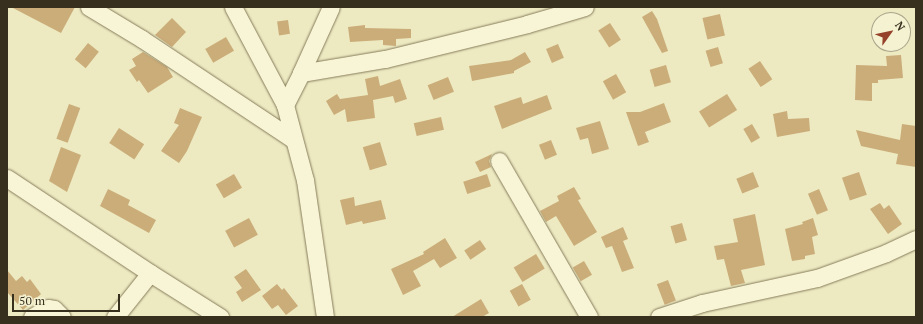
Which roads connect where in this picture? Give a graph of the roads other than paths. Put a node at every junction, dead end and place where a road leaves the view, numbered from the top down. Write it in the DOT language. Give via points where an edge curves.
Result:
graph roads {
  1 [pos="89,7"];
  2 [pos="233,7"];
  3 [pos="331,7"];
  4 [pos="585,7"];
  5 [pos="302,73"];
  6 [pos="284,105"];
  7 [pos="294,140"];
  8 [pos="499,161"];
  9 [pos="7,178"];
  10 [pos="916,239"];
  11 [pos="150,273"];
  12 [pos="32,317"];
  13 [pos="62,317"];
  14 [pos="115,317"];
  15 [pos="220,317"];
  16 [pos="325,317"];
  17 [pos="589,317"];
  18 [pos="659,317"];
  1 -- 7 [label="street" via="142,39"];
  2 -- 6 [label="street"];
  3 -- 5 [label="street"];
  4 -- 5 [label="street" via="393,57"];
  5 -- 6 [label="street"];
  6 -- 7 [label="street"];
  7 -- 16 [label="street" via="305,180"];
  8 -- 17 [label="street"];
  9 -- 11 [label="street"];
  10 -- 18 [label="street" via="817,278 702,303"];
  11 -- 14 [label="street"];
  11 -- 15 [label="street"];
  12 -- 13 [label="street" via="48,308 54,309"];
}
